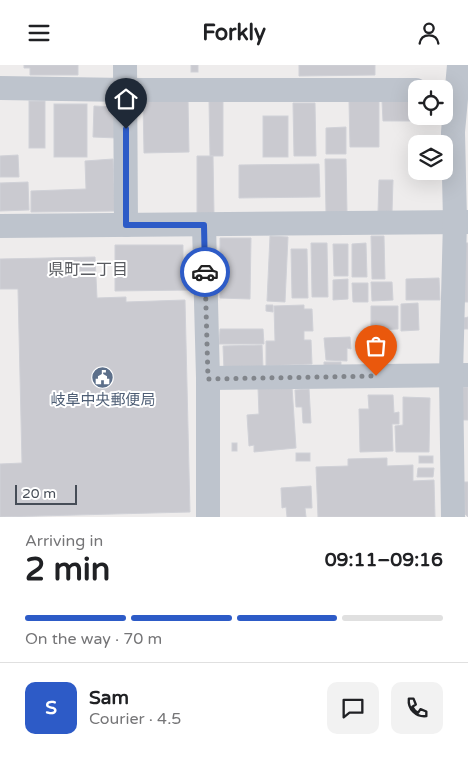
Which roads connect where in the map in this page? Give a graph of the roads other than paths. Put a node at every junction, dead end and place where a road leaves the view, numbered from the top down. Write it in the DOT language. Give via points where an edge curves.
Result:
graph roads {
  1 [pos="126,65"];
  2 [pos="459,65"];
  3 [pos="0,88"];
  4 [pos="125,90"];
  5 [pos="408,90"];
  6 [pos="456,90"];
  7 [pos="461,222"];
  8 [pos="126,225"];
  9 [pos="204,225"];
  10 [pos="0,226"];
  11 [pos="459,375"];
  12 [pos="208,379"];
  13 [pos="208,517"];
  14 [pos="453,517"];
  1 -- 4 [label="street"];
  2 -- 6 [label="street"];
  3 -- 4 [label="street"];
  4 -- 5 [label="street"];
  4 -- 8 [label="street"];
  6 -- 7 [label="street" via="453,132"];
  7 -- 9 [label="street"];
  7 -- 11 [label="street"];
  8 -- 9 [label="street"];
  8 -- 10 [label="street"];
  9 -- 12 [label="street"];
  11 -- 12 [label="street"];
  11 -- 14 [label="street"];
  12 -- 13 [label="street"];
}
